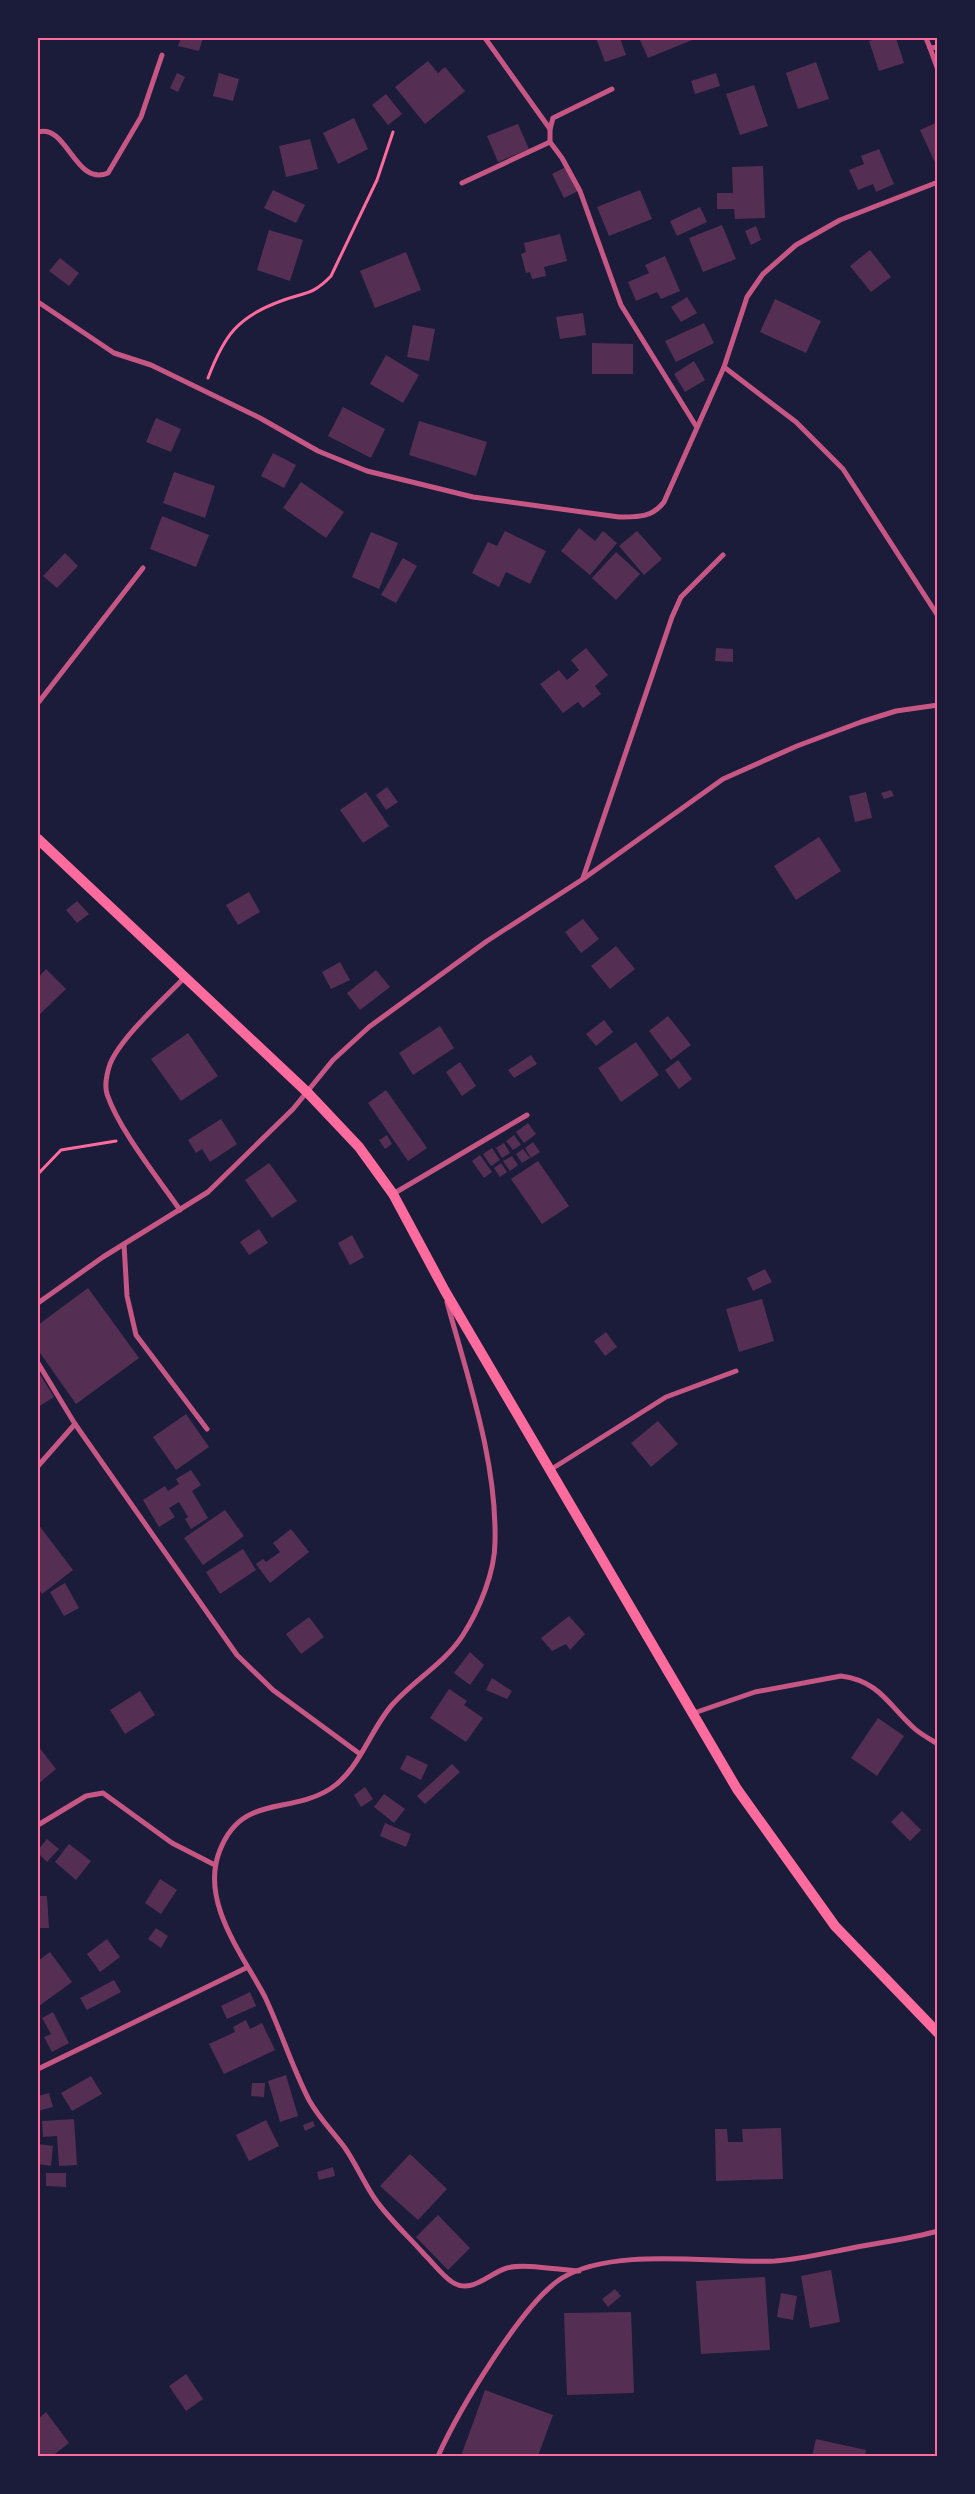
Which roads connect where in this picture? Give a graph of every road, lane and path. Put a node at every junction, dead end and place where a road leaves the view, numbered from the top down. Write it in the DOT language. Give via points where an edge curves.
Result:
graph roads {
  1 [pos="485,38"];
  2 [pos="926,38"];
  3 [pos="938,46"];
  4 [pos="930,48"];
  5 [pos="162,55"];
  6 [pos="938,70"];
  7 [pos="612,90"];
  8 [pos="550,129"];
  9 [pos="38,132"];
  10 [pos="393,132"];
  11 [pos="550,142"];
  12 [pos="938,182"];
  13 [pos="462,183"];
  14 [pos="38,302"];
  15 [pos="724,368"];
  16 [pos="203,390"];
  17 [pos="696,426"];
  18 [pos="722,556"];
  19 [pos="143,568"];
  20 [pos="938,616"];
  21 [pos="38,703"];
  22 [pos="938,705"];
  23 [pos="38,839"];
  24 [pos="583,878"];
  25 [pos="185,977"];
  26 [pos="308,1092"];
  27 [pos="527,1115"];
  28 [pos="131,1139"];
  29 [pos="38,1174"];
  30 [pos="393,1194"];
  31 [pos="180,1210"];
  32 [pos="124,1244"];
  33 [pos="445,1291"];
  34 [pos="38,1303"];
  35 [pos="38,1363"];
  36 [pos="736,1371"];
  37 [pos="75,1424"];
  38 [pos="207,1429"];
  39 [pos="38,1466"];
  40 [pos="550,1470"];
  41 [pos="694,1713"];
  42 [pos="938,1744"];
  43 [pos="360,1754"];
  44 [pos="38,1824"];
  45 [pos="215,1865"];
  46 [pos="246,1968"];
  47 [pos="938,2033"];
  48 [pos="38,2069"];
  49 [pos="938,2231"];
  50 [pos="579,2271"];
  51 [pos="438,2456"];
  1 -- 8 [label="street"];
  2 -- 4 [label="street"];
  3 -- 4 [label="street"];
  4 -- 6 [label="street"];
  5 -- 9 [label="street" via="140,117 108,173 99,175 87,170 54,134 45,130"];
  7 -- 8 [label="street" via="553,118"];
  8 -- 11 [label="street"];
  10 -- 16 [label="path" via="377,180 331,276 319,289 247,316 234,329 216,357"];
  11 -- 13 [label="street"];
  11 -- 17 [label="street" via="580,191 621,305"];
  12 -- 15 [label="street" via="840,220 777,259 747,297"];
  14 -- 16 [label="street" via="114,353 151,365"];
  15 -- 17 [label="street"];
  15 -- 20 [label="street" via="796,422 843,469"];
  16 -- 17 [label="street" via="318,451 366,471 473,497 619,517 642,517 660,508"];
  18 -- 24 [label="street" via="682,597 672,617"];
  19 -- 21 [label="street"];
  22 -- 24 [label="street" via="896,711 861,722 746,768 717,784"];
  23 -- 25 [label="main road"];
  24 -- 26 [label="street" via="487,941 369,1028 333,1060"];
  25 -- 26 [label="main road"];
  25 -- 28 [label="street" via="129,1037 111,1062 106,1077 107,1093"];
  26 -- 30 [label="main road" via="359,1147"];
  26 -- 31 [label="street" via="245,1158 208,1192"];
  27 -- 30 [label="street"];
  28 -- 29 [label="path" via="61,1150"];
  28 -- 31 [label="street"];
  30 -- 33 [label="main road"];
  31 -- 32 [label="street"];
  32 -- 34 [label="street"];
  32 -- 38 [label="street" via="127,1296 136,1335"];
  33 -- 40 [label="main road"];
  33 -- 43 [label="street" via="491,1482 493,1556 473,1616 462,1637 394,1702"];
  35 -- 37 [label="street"];
  36 -- 40 [label="street" via="666,1397"];
  37 -- 39 [label="street"];
  37 -- 43 [label="street" via="237,1655 273,1690"];
  40 -- 41 [label="main road"];
  41 -- 42 [label="street" via="754,1692 841,1676 875,1687 916,1729"];
  41 -- 47 [label="main road" via="737,1789 835,1926"];
  43 -- 45 [label="street" via="342,1779 328,1790 314,1797 261,1809 236,1823 229,1830"];
  44 -- 45 [label="street" via="86,1796 103,1793 172,1842"];
  45 -- 46 [label="street" via="219,1903"];
  46 -- 48 [label="street"];
  46 -- 50 [label="street" via="264,1996 315,2111 345,2148 376,2201 450,2281 460,2286 471,2285 514,2266"];
  49 -- 50 [label="street" via="804,2259 654,2259"];
  50 -- 51 [label="street" via="557,2282 529,2310 496,2356"];
}
